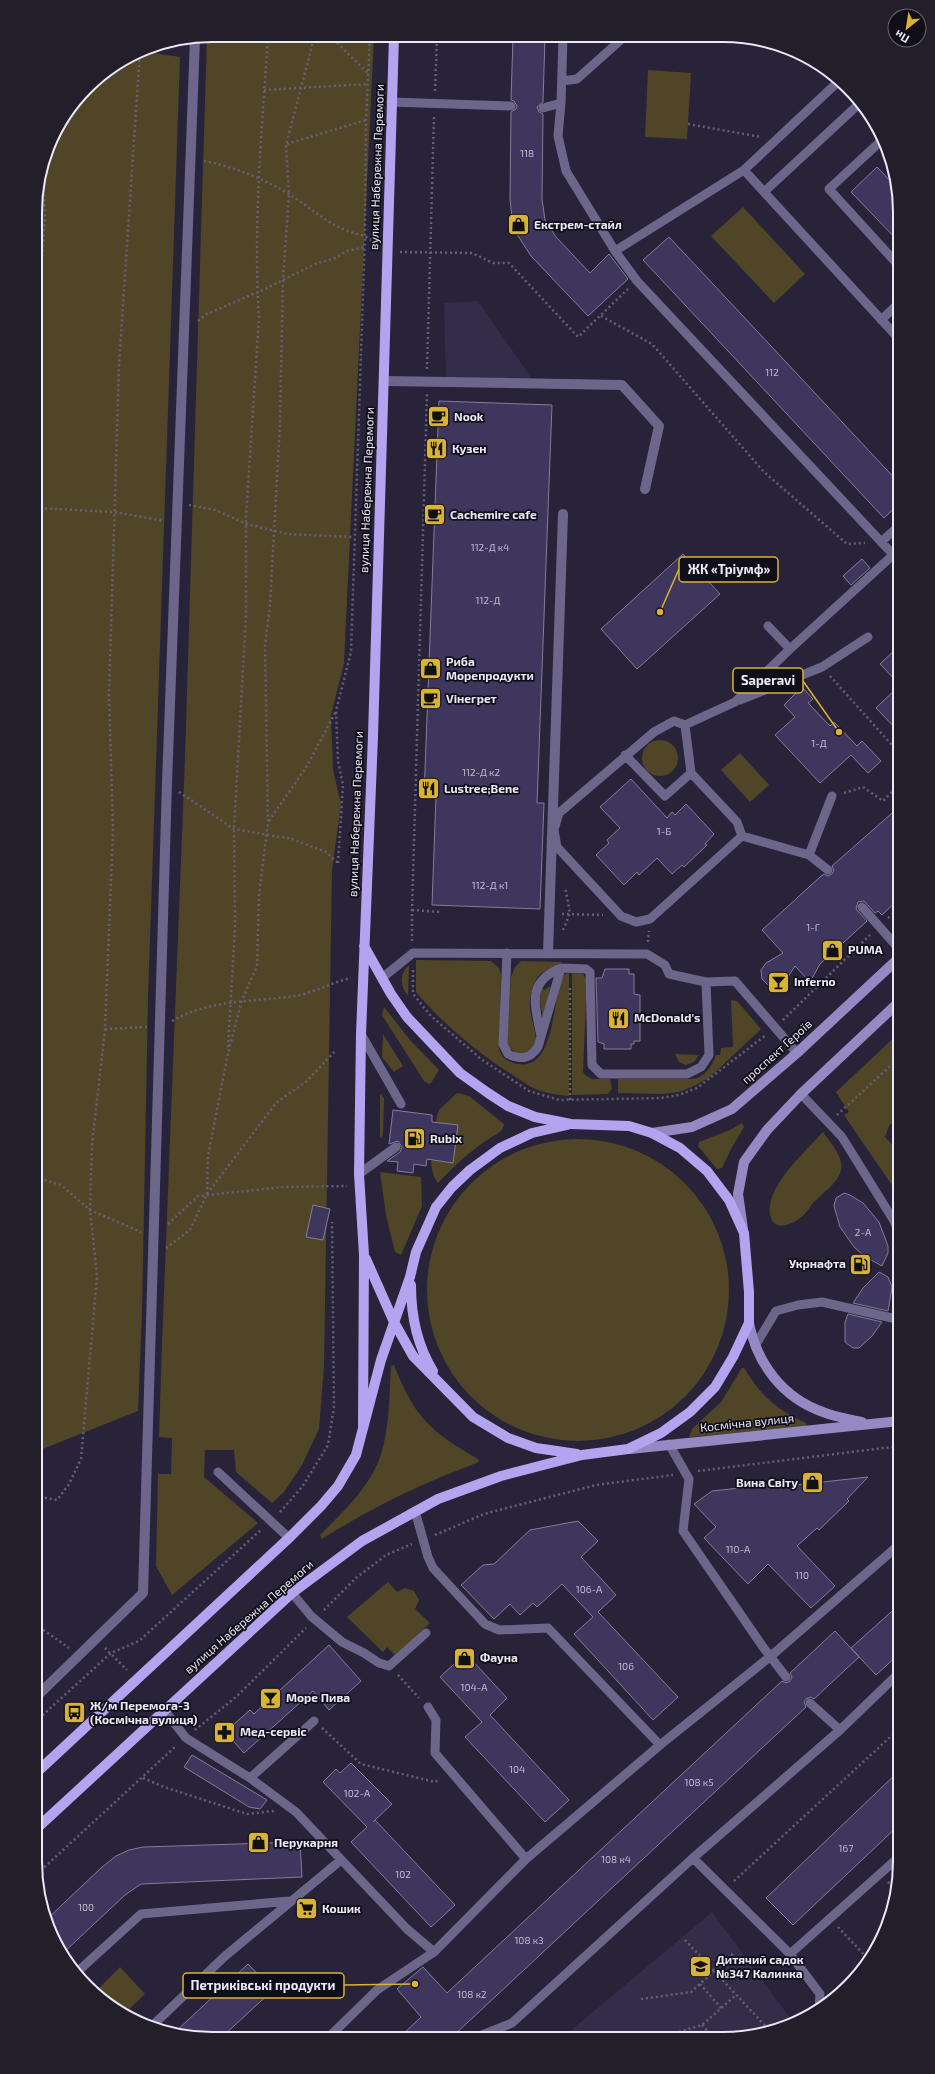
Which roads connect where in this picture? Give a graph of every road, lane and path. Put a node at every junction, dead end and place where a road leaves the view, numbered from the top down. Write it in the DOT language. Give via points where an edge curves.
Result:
graph roads {
  1 [pos="267,42"];
  2 [pos="312,42"];
  3 [pos="336,42"];
  4 [pos="370,42"];
  5 [pos="394,42"];
  6 [pos="437,42"];
  7 [pos="563,42"];
  8 [pos="619,42"];
  9 [pos="195,43"];
  10 [pos="140,59"];
  11 [pos="368,74"];
  12 [pos="562,81"];
  13 [pos="368,84"];
  14 [pos="835,84"];
  15 [pos="302,87"];
  16 [pos="264,90"];
  17 [pos="391,102"];
  18 [pos="561,103"];
  19 [pos="434,104"];
  20 [pos="511,106"];
  21 [pos="856,106"];
  22 [pos="543,108"];
  23 [pos="366,120"];
  24 [pos="688,124"];
  25 [pos="772,143"];
  26 [pos="878,143"];
  27 [pos="286,144"];
  28 [pos="191,158"];
  29 [pos="744,170"];
  30 [pos="258,178"];
  31 [pos="44,187"];
  32 [pos="764,192"];
  33 [pos="289,194"];
  34 [pos="365,235"];
  35 [pos="364,247"];
  36 [pos="615,251"];
  37 [pos="388,252"];
  38 [pos="431,253"];
  39 [pos="42,257"];
  40 [pos="893,259"];
  41 [pos="283,279"];
  42 [pos="637,281"];
  43 [pos="257,293"];
  44 [pos="893,309"];
  45 [pos="600,316"];
  46 [pos="882,320"];
  47 [pos="184,330"];
  48 [pos="893,332"];
  49 [pos="384,381"];
  50 [pos="427,382"];
  51 [pos="645,489"];
  52 [pos="178,503"];
  53 [pos="42,508"];
  54 [pos="114,512"];
  55 [pos="562,514"];
  56 [pos="177,523"];
  57 [pos="247,524"];
  58 [pos="275,530"];
  59 [pos="893,531"];
  60 [pos="354,537"];
  61 [pos="881,542"];
  62 [pos="847,544"];
  63 [pos="893,555"];
  64 [pos="768,626"];
  65 [pos="868,637"];
  66 [pos="790,649"];
  67 [pos="822,667"];
  68 [pos="735,702"];
  69 [pos="336,711"];
  70 [pos="685,725"];
  71 [pos="893,746"];
  72 [pos="625,755"];
  73 [pos="691,773"];
  74 [pos="167,783"];
  75 [pos="893,791"];
  76 [pos="832,796"];
  77 [pos="268,822"];
  78 [pos="234,828"];
  79 [pos="267,836"];
  80 [pos="742,836"];
  81 [pos="809,855"];
  82 [pos="828,870"];
  83 [pos="862,907"];
  84 [pos="412,910"];
  85 [pos="441,912"];
  86 [pos="893,914"];
  87 [pos="549,915"];
  88 [pos="621,916"];
  89 [pos="650,919"];
  90 [pos="879,926"];
  91 [pos="893,942"];
  92 [pos="364,946"];
  93 [pos="413,953"];
  94 [pos="507,953"];
  95 [pos="548,953"];
  96 [pos="647,954"];
  97 [pos="893,964"];
  98 [pos="566,968"];
  99 [pos="363,975"];
  100 [pos="382,978"];
  101 [pos="706,982"];
  102 [pos="242,1000"];
  103 [pos="230,1002"];
  104 [pos="893,1008"];
  105 [pos="161,1027"];
  106 [pos="776,1027"];
  107 [pos="106,1029"];
  108 [pos="361,1034"];
  109 [pos="542,1039"];
  110 [pos="336,1050"];
  111 [pos="228,1053"];
  112 [pos="797,1053"];
  113 [pos="893,1064"];
  114 [pos="801,1094"];
  115 [pos="570,1100"];
  116 [pos="401,1104"];
  117 [pos="829,1123"];
  118 [pos="571,1124"];
  119 [pos="652,1133"];
  120 [pos="396,1147"];
  121 [pos="359,1174"];
  122 [pos="42,1179"];
  123 [pos="360,1187"];
  124 [pos="207,1194"];
  125 [pos="90,1210"];
  126 [pos="893,1219"];
  127 [pos="744,1233"];
  128 [pos="154,1238"];
  129 [pos="364,1255"];
  130 [pos="154,1258"];
  131 [pos="410,1277"];
  132 [pos="893,1318"];
  133 [pos="394,1322"];
  134 [pos="749,1324"];
  135 [pos="755,1346"];
  136 [pos="446,1390"];
  137 [pos="893,1422"];
  138 [pos="870,1424"];
  139 [pos="363,1426"];
  140 [pos="669,1444"];
  141 [pos="893,1447"];
  142 [pos="628,1449"];
  143 [pos="582,1455"];
  144 [pos="218,1472"];
  145 [pos="686,1473"];
  146 [pos="42,1497"];
  147 [pos="415,1511"];
  148 [pos="288,1538"];
  149 [pos="423,1540"];
  150 [pos="893,1550"];
  151 [pos="292,1593"];
  152 [pos="315,1619"];
  153 [pos="42,1629"];
  154 [pos="426,1633"];
  155 [pos="97,1640"];
  156 [pos="80,1656"];
  157 [pos="771,1656"];
  158 [pos="389,1666"];
  159 [pos="786,1677"];
  160 [pos="893,1679"];
  161 [pos="137,1681"];
  162 [pos="42,1691"];
  163 [pos="810,1703"];
  164 [pos="428,1707"];
  165 [pos="164,1710"];
  166 [pos="314,1722"];
  167 [pos="840,1730"];
  168 [pos="893,1734"];
  169 [pos="186,1738"];
  170 [pos="660,1745"];
  171 [pos="42,1768"];
  172 [pos="451,1772"];
  173 [pos="143,1778"];
  174 [pos="250,1778"];
  175 [pos="296,1812"];
  176 [pos="42,1823"];
  177 [pos="694,1858"];
  178 [pos="526,1859"];
  179 [pos="342,1860"];
  180 [pos="893,1862"];
  181 [pos="42,1869"];
  182 [pos="725,1890"];
  183 [pos="290,1901"];
  184 [pos="830,1918"];
  185 [pos="685,1940"];
  186 [pos="434,1952"];
  187 [pos="735,1952"];
  188 [pos="790,1954"];
  189 [pos="865,1955"];
  190 [pos="80,1969"];
  191 [pos="714,1971"];
  192 [pos="700,1984"];
  193 [pos="736,1994"];
  194 [pos="641,1999"];
  195 [pos="820,2001"];
  196 [pos="721,2008"];
  197 [pos="156,2022"];
  198 [pos="702,2024"];
  199 [pos="766,2026"];
  200 [pos="335,2032"];
  201 [pos="491,2032"];
  202 [pos="678,2032"];
  203 [pos="709,2032"];
  1 -- 16 [label="path"];
  2 -- 15 [label="path"];
  3 -- 11 [label="path"];
  4 -- 11 [label="path"];
  5 -- 17 [label="main road, вулиця Набережна Перемоги"];
  6 -- 19 [label="path"];
  7 -- 12 [label="lane"];
  8 -- 12 [label="lane" via="577,80"];
  9 -- 28 [label="street"];
  10 -- 54 [label="path" via="119,364"];
  11 -- 13 [label="path"];
  12 -- 18 [label="lane"];
  13 -- 15 [label="path"];
  13 -- 23 [label="path"];
  14 -- 25 [label="lane"];
  15 -- 16 [label="path"];
  15 -- 27 [label="path"];
  16 -- 30 [label="path"];
  17 -- 19 [label="lane"];
  17 -- 37 [label="main road, вулиця Набережна Перемоги"];
  18 -- 22 [label="lane"];
  18 -- 36 [label="lane" via="558,136 566,171"];
  19 -- 20 [label="lane"];
  19 -- 38 [label="path"];
  21 -- 32 [label="lane"];
  23 -- 27 [label="path"];
  23 -- 34 [label="path"];
  24 -- 25 [label="path" via="765,138"];
  25 -- 29 [label="lane"];
  26 -- 40 [label="lane" via="829,189"];
  27 -- 33 [label="path"];
  28 -- 30 [label="path" via="231,166"];
  28 -- 47 [label="street"];
  29 -- 32 [label="lane"];
  29 -- 36 [label="lane"];
  30 -- 33 [label="path"];
  30 -- 43 [label="path"];
  31 -- 39 [label="path" via="45,217"];
  32 -- 46 [label="lane"];
  33 -- 34 [label="path" via="344,230"];
  33 -- 41 [label="path"];
  34 -- 35 [label="path"];
  34 -- 37 [label="path"];
  35 -- 41 [label="path" via="347,251"];
  35 -- 60 [label="path"];
  36 -- 42 [label="lane"];
  37 -- 38 [label="path"];
  37 -- 49 [label="main road, вулиця Набережна Перемоги"];
  38 -- 45 [label="path" via="472,253 492,263 508,263 578,337"];
  38 -- 50 [label="path"];
  41 -- 43 [label="path"];
  41 -- 58 [label="path"];
  42 -- 45 [label="path"];
  42 -- 61 [label="lane"];
  43 -- 47 [label="path" via="207,314"];
  43 -- 57 [label="path" via="259,318"];
  44 -- 46 [label="lane"];
  45 -- 62 [label="path" via="652,344 764,472"];
  46 -- 48 [label="lane"];
  47 -- 52 [label="street"];
  49 -- 50 [label="street"];
  49 -- 92 [label="main road, вулиця Набережна Перемоги"];
  50 -- 51 [label="street" via="622,385 660,426"];
  50 -- 84 [label="path"];
  52 -- 56 [label="street"];
  52 -- 57 [label="path" via="215,510"];
  53 -- 54 [label="path"];
  54 -- 56 [label="path"];
  54 -- 107 [label="path" via="109,695 113,831"];
  55 -- 87 [label="street"];
  56 -- 74 [label="street"];
  57 -- 58 [label="path"];
  57 -- 78 [label="path" via="246,615"];
  58 -- 60 [label="path" via="288,534"];
  58 -- 77 [label="path" via="265,644"];
  59 -- 61 [label="lane"];
  60 -- 69 [label="path" via="351,652"];
  61 -- 63 [label="lane"];
  63 -- 66 [label="lane"];
  64 -- 66 [label="lane"];
  65 -- 67 [label="lane"];
  66 -- 68 [label="lane"];
  67 -- 68 [label="lane"];
  67 -- 71 [label="path"];
  68 -- 70 [label="lane"];
  69 -- 77 [label="path" via="307,766"];
  69 -- 79 [label="path" via="338,761 343,785 338,863 326,852 292,839"];
  70 -- 72 [label="lane" via="674,721 654,732"];
  70 -- 73 [label="lane"];
  72 -- 73 [label="lane" via="665,796"];
  72 -- 88 [label="lane" via="559,814 554,830 557,847"];
  73 -- 80 [label="lane" via="737,822"];
  74 -- 78 [label="path"];
  74 -- 105 [label="street"];
  75 -- 76 [label="path" via="883,801 863,788"];
  76 -- 81 [label="lane"];
  77 -- 79 [label="path"];
  78 -- 79 [label="path"];
  78 -- 103 [label="path" via="235,928"];
  79 -- 102 [label="path" via="259,895 257,966"];
  80 -- 81 [label="lane"];
  80 -- 89 [label="lane"];
  81 -- 82 [label="lane"];
  83 -- 90 [label="lane"];
  84 -- 85 [label="path"];
  84 -- 93 [label="path"];
  86 -- 90 [label="path"];
  87 -- 88 [label="path" via="570,913"];
  87 -- 95 [label="street"];
  88 -- 89 [label="lane" via="636,922"];
  89 -- 96 [label="path"];
  90 -- 91 [label="lane"];
  90 -- 106 [label="path"];
  92 -- 99 [label="main road, вулиця Набережна Перемоги"];
  92 -- 100 [label="main road, вулиця Набережна Перемоги"];
  93 -- 94 [label="lane"];
  93 -- 100 [label="lane"];
  93 -- 115 [label="path" via="413,994 430,1015 481,1059 528,1091 558,1100"];
  94 -- 95 [label="lane"];
  94 -- 109 [label="lane" via="503,1044 508,1054 526,1058 535,1051"];
  95 -- 96 [label="lane"];
  96 -- 101 [label="lane" via="665,965 669,974"];
  97 -- 112 [label="main road, проспект Героїв"];
  98 -- 101 [label="lane" via="586,969 590,972 592,1065 601,1074 687,1074 701,1067 709,1055"];
  98 -- 109 [label="lane"];
  98 -- 109 [label="lane" via="548,973 536,992 535,1002"];
  98 -- 115 [label="path"];
  99 -- 102 [label="path" via="337,981 296,996"];
  99 -- 108 [label="main road, вулиця Набережна Перемоги"];
  100 -- 118 [label="main road, вулиця Набережна Перемоги" via="407,1016 460,1073 508,1106 535,1117"];
  101 -- 106 [label="lane" via="735,981"];
  102 -- 103 [label="path"];
  102 -- 111 [label="path"];
  103 -- 105 [label="path" via="185,1014"];
  103 -- 111 [label="path"];
  104 -- 114 [label="main road"];
  105 -- 107 [label="path"];
  105 -- 128 [label="street"];
  106 -- 112 [label="lane"];
  106 -- 115 [label="path" via="697,1088 678,1096"];
  107 -- 125 [label="path" via="92,1145"];
  108 -- 116 [label="lane"];
  108 -- 121 [label="main road, вулиця Набережна Перемоги"];
  110 -- 124 [label="path" via="306,1081 276,1103"];
  111 -- 124 [label="path" via="208,1156"];
  112 -- 119 [label="main road, проспект Героїв" via="732,1109 692,1127"];
  113 -- 117 [label="path"];
  114 -- 117 [label="lane"];
  114 -- 127 [label="main road" via="767,1130 744,1162 738,1194"];
  117 -- 126 [label="lane" via="842,1137"];
  118 -- 119 [label="main road, вулиця Набережна Перемоги" via="629,1126"];
  118 -- 131 [label="main road, вулиця Набережна Перемоги" via="532,1133 500,1148 457,1183 436,1207 416,1252"];
  119 -- 127 [label="main road, вулиця Набережна Перемоги" via="680,1148 708,1171 729,1200"];
  120 -- 121 [label="lane"];
  121 -- 123 [label="main road, вулиця Набережна Перемоги"];
  122 -- 125 [label="path" via="61,1185"];
  123 -- 124 [label="path" via="284,1187"];
  123 -- 129 [label="main road, вулиця Набережна Перемоги"];
  124 -- 128 [label="path" via="198,1196"];
  124 -- 130 [label="path" via="190,1230"];
  125 -- 128 [label="path"];
  125 -- 146 [label="path" via="96,1276 81,1459 69,1484 57,1500"];
  127 -- 134 [label="main road, вулиця Набережна Перемоги"];
  128 -- 130 [label="street"];
  129 -- 133 [label="main road, вулиця Набережна Перемоги"];
  129 -- 139 [label="main road, вулиця Набережна Перемоги"];
  130 -- 155 [label="street" via="143,1593"];
  131 -- 133 [label="main road, вулиця Набережна Перемоги"];
  131 -- 136 [label="main road, вулиця Набережна Перемоги" via="411,1309 424,1356"];
  132 -- 135 [label="lane" via="822,1302 798,1305 776,1311"];
  133 -- 136 [label="main road, вулиця Набережна Перемоги" via="414,1356"];
  133 -- 139 [label="main road, вулиця Набережна Перемоги"];
  134 -- 135 [label="main road, Космічна вулиця"];
  134 -- 142 [label="main road, вулиця Набережна Перемоги" via="733,1357 710,1392 690,1412 661,1433"];
  135 -- 138 [label="main road, Космічна вулиця" via="776,1382 801,1401 823,1412"];
  136 -- 143 [label="main road, вулиця Набережна Перемоги" via="473,1417 508,1438 536,1448"];
  137 -- 138 [label="main road, Космічна вулиця"];
  138 -- 140 [label="main road, Космічна вулиця"];
  139 -- 148 [label="main road, вулиця Набережна Перемоги" via="356,1455 338,1486"];
  140 -- 142 [label="main road, Космічна вулиця"];
  140 -- 145 [label="lane"];
  141 -- 145 [label="path"];
  142 -- 143 [label="main road, вулиця Набережна Перемоги"];
  143 -- 147 [label="main road, вулиця Набережна Перемоги" via="501,1476 438,1499"];
  144 -- 148 [label="lane"];
  145 -- 149 [label="path" via="596,1485 484,1514"];
  145 -- 157 [label="lane" via="689,1479 683,1531 762,1647"];
  147 -- 149 [label="lane"];
  147 -- 151 [label="main road, вулиця Набережна Перемоги" via="362,1541"];
  148 -- 161 [label="main road, вулиця Набережна Перемоги"];
  149 -- 152 [label="path" via="386,1555 356,1578"];
  149 -- 170 [label="lane" via="433,1568 485,1624 499,1630 548,1628"];
  150 -- 157 [label="lane"];
  151 -- 152 [label="lane"];
  151 -- 165 [label="main road, вулиця Набережна Перемоги"];
  152 -- 158 [label="lane" via="342,1642"];
  152 -- 169 [label="path" via="241,1692"];
  153 -- 156 [label="path"];
  154 -- 158 [label="lane"];
  155 -- 156 [label="street"];
  155 -- 161 [label="path"];
  156 -- 162 [label="street"];
  157 -- 159 [label="lane"];
  157 -- 170 [label="lane"];
  158 -- 164 [label="path"];
  160 -- 167 [label="lane"];
  161 -- 171 [label="main road, вулиця Набережна Перемоги"];
  163 -- 167 [label="lane"];
  164 -- 172 [label="lane" via="436,1720 434,1753"];
  165 -- 169 [label="lane"];
  165 -- 176 [label="main road, вулиця Набережна Перемоги"];
  166 -- 172 [label="path" via="361,1764 435,1782"];
  166 -- 174 [label="lane"];
  167 -- 177 [label="lane"];
  168 -- 182 [label="path"];
  169 -- 173 [label="path"];
  169 -- 174 [label="lane"];
  170 -- 178 [label="lane"];
  172 -- 178 [label="lane"];
  173 -- 175 [label="path" via="247,1814 282,1810"];
  173 -- 181 [label="path"];
  174 -- 175 [label="lane"];
  175 -- 179 [label="lane"];
  177 -- 182 [label="lane"];
  177 -- 201 [label="lane" via="512,2023"];
  178 -- 186 [label="lane"];
  179 -- 183 [label="lane"];
  179 -- 186 [label="lane" via="407,1929"];
  180 -- 184 [label="lane"];
  182 -- 188 [label="lane"];
  183 -- 190 [label="lane" via="141,1914"];
  183 -- 197 [label="lane" via="224,1957"];
  184 -- 188 [label="lane"];
  184 -- 189 [label="path"];
  185 -- 191 [label="path"];
  186 -- 200 [label="lane" via="378,1990"];
  187 -- 191 [label="path"];
  188 -- 195 [label="lane" via="820,1994"];
  191 -- 192 [label="path"];
  191 -- 193 [label="path"];
  192 -- 194 [label="path" via="691,1992"];
  192 -- 196 [label="path"];
  193 -- 196 [label="path"];
  193 -- 199 [label="path"];
  196 -- 198 [label="path"];
  198 -- 202 [label="path"];
  198 -- 203 [label="path"];
}
